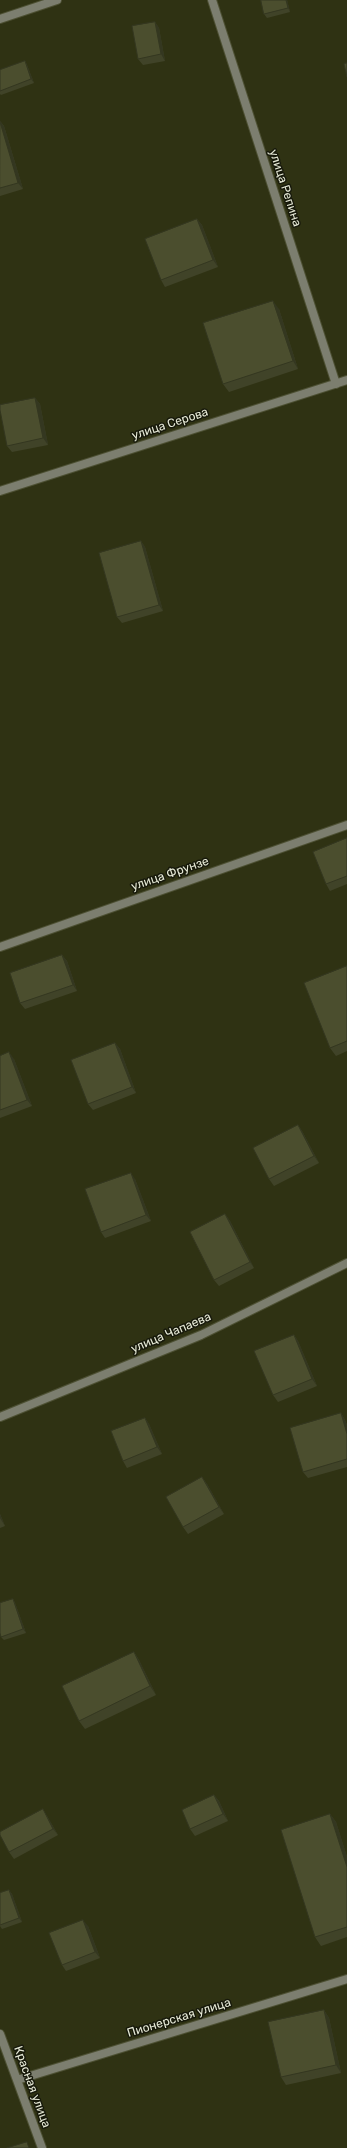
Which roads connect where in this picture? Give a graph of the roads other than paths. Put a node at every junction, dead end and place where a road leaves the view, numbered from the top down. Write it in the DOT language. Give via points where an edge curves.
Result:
graph roads {
  1 [pos="57,0"];
  2 [pos="212,0"];
  3 [pos="0,19"];
  4 [pos="347,380"];
  5 [pos="336,384"];
  6 [pos="0,492"];
  7 [pos="347,825"];
  8 [pos="0,946"];
  9 [pos="347,1263"];
  10 [pos="0,1417"];
  11 [pos="347,1979"];
  12 [pos="0,2034"];
  13 [pos="17,2080"];
  14 [pos="42,2148"];
  1 -- 3 [label="street"];
  2 -- 5 [label="street, улица Репина"];
  4 -- 5 [label="street, улица Серова"];
  5 -- 6 [label="street, улица Серова"];
  7 -- 8 [label="street, улица Фрунзе"];
  9 -- 10 [label="street, улица Чапаева" via="201,1335"];
  11 -- 13 [label="street, Пионерская улица"];
  12 -- 13 [label="street, Красная улица"];
  13 -- 14 [label="street, Красная улица"];
}
